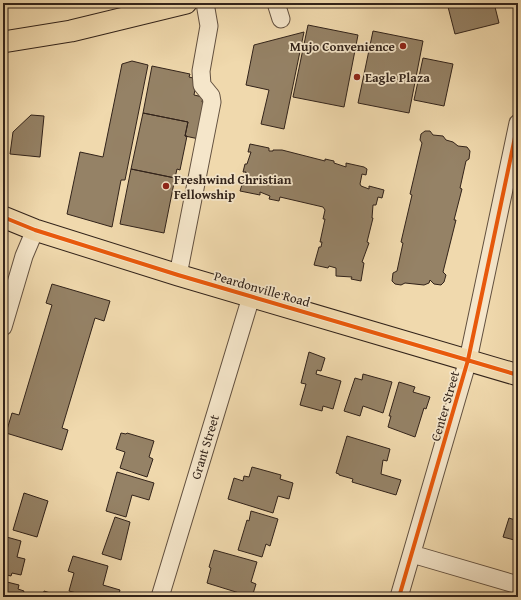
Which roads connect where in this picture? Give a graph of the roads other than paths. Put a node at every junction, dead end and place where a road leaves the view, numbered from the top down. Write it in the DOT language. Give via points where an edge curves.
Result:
graph roads {
  1 [pos="186,3"];
  2 [pos="204,3"];
  3 [pos="276,3"];
  4 [pos="138,9"];
  5 [pos="281,19"];
  6 [pos="3,42"];
  7 [pos="518,123"];
  8 [pos="3,217"];
  9 [pos="3,230"];
  10 [pos="35,230"];
  11 [pos="178,275"];
  12 [pos="251,296"];
  13 [pos="3,327"];
  14 [pos="468,360"];
  15 [pos="518,375"];
  16 [pos="412,554"];
  17 [pos="518,585"];
  18 [pos="160,597"];
  19 [pos="399,597"];
  1 -- 4 [label="main road"];
  2 -- 11 [label="street" via="209,26 201,72 202,85 211,96 212,102"];
  3 -- 5 [label="street"];
  4 -- 6 [label="main road" via="71,31"];
  7 -- 14 [label="street, Center Street"];
  8 -- 10 [label="main road, Peardonville Road"];
  9 -- 10 [label="main road" via="20,234"];
  10 -- 11 [label="main road, Peardonville Road"];
  10 -- 13 [label="street" via="24,256"];
  11 -- 12 [label="main road, Peardonville Road"];
  12 -- 14 [label="main road, Peardonville Road"];
  12 -- 18 [label="street, Grant Street"];
  14 -- 15 [label="main road, Peardonville Road"];
  14 -- 16 [label="street, Center Street"];
  16 -- 17 [label="street"];
  16 -- 19 [label="street, Center Street"];
}
